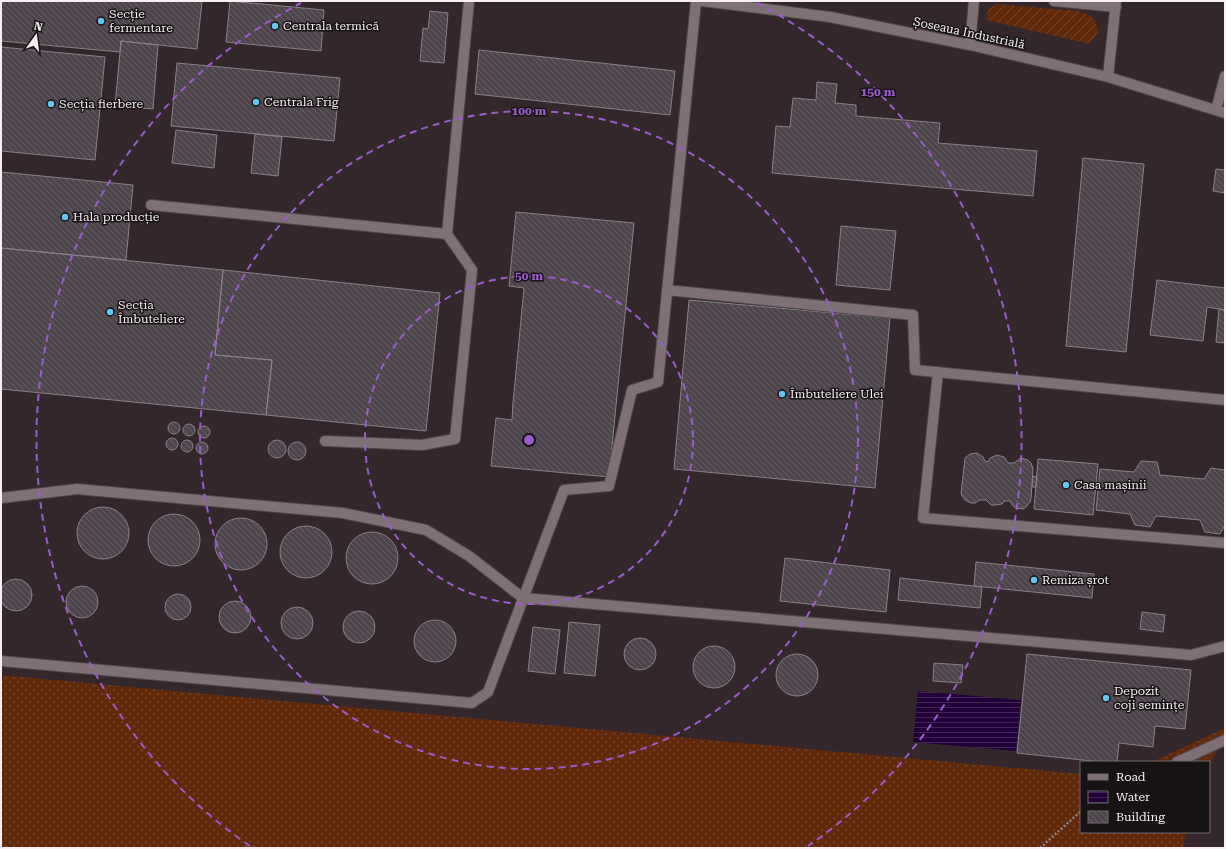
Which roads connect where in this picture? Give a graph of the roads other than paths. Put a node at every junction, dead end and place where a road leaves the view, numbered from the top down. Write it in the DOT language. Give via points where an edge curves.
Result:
graph roads {
  1 [pos="469,1"];
  2 [pos="696,1"];
  3 [pos="702,1"];
  4 [pos="974,1"];
  5 [pos="1054,1"];
  6 [pos="1116,4"];
  7 [pos="970,45"];
  8 [pos="1225,76"];
  9 [pos="1108,77"];
  10 [pos="1221,111"];
  11 [pos="151,205"];
  12 [pos="447,234"];
  13 [pos="667,290"];
  14 [pos="938,372"];
  15 [pos="1225,400"];
  16 [pos="326,441"];
  17 [pos="1,498"];
  18 [pos="1225,543"];
  19 [pos="523,598"];
  20 [pos="1225,646"];
  21 [pos="1,661"];
  22 [pos="1225,740"];
  23 [pos="1180,761"];
  1 -- 12 [label="street"];
  2 -- 13 [label="street"];
  3 -- 7 [label="street, Șoseaua Industrială" via="830,17"];
  4 -- 7 [label="street"];
  5 -- 6 [label="street"];
  6 -- 9 [label="street"];
  7 -- 9 [label="street, Șoseaua Industrială"];
  8 -- 10 [label="street"];
  9 -- 10 [label="street, Șoseaua Industrială"];
  11 -- 12 [label="street"];
  12 -- 16 [label="street" via="472,270 455,439 422,445"];
  13 -- 14 [label="street" via="913,315 915,370"];
  13 -- 19 [label="street" via="658,382 632,390 609,486 564,490"];
  14 -- 15 [label="street"];
  14 -- 18 [label="street" via="923,518"];
  17 -- 19 [label="street" via="77,489 343,513 426,530 469,556"];
  19 -- 20 [label="street" via="1191,655"];
  19 -- 21 [label="street" via="488,692 472,703"];
  22 -- 23 [label="street"];
}
